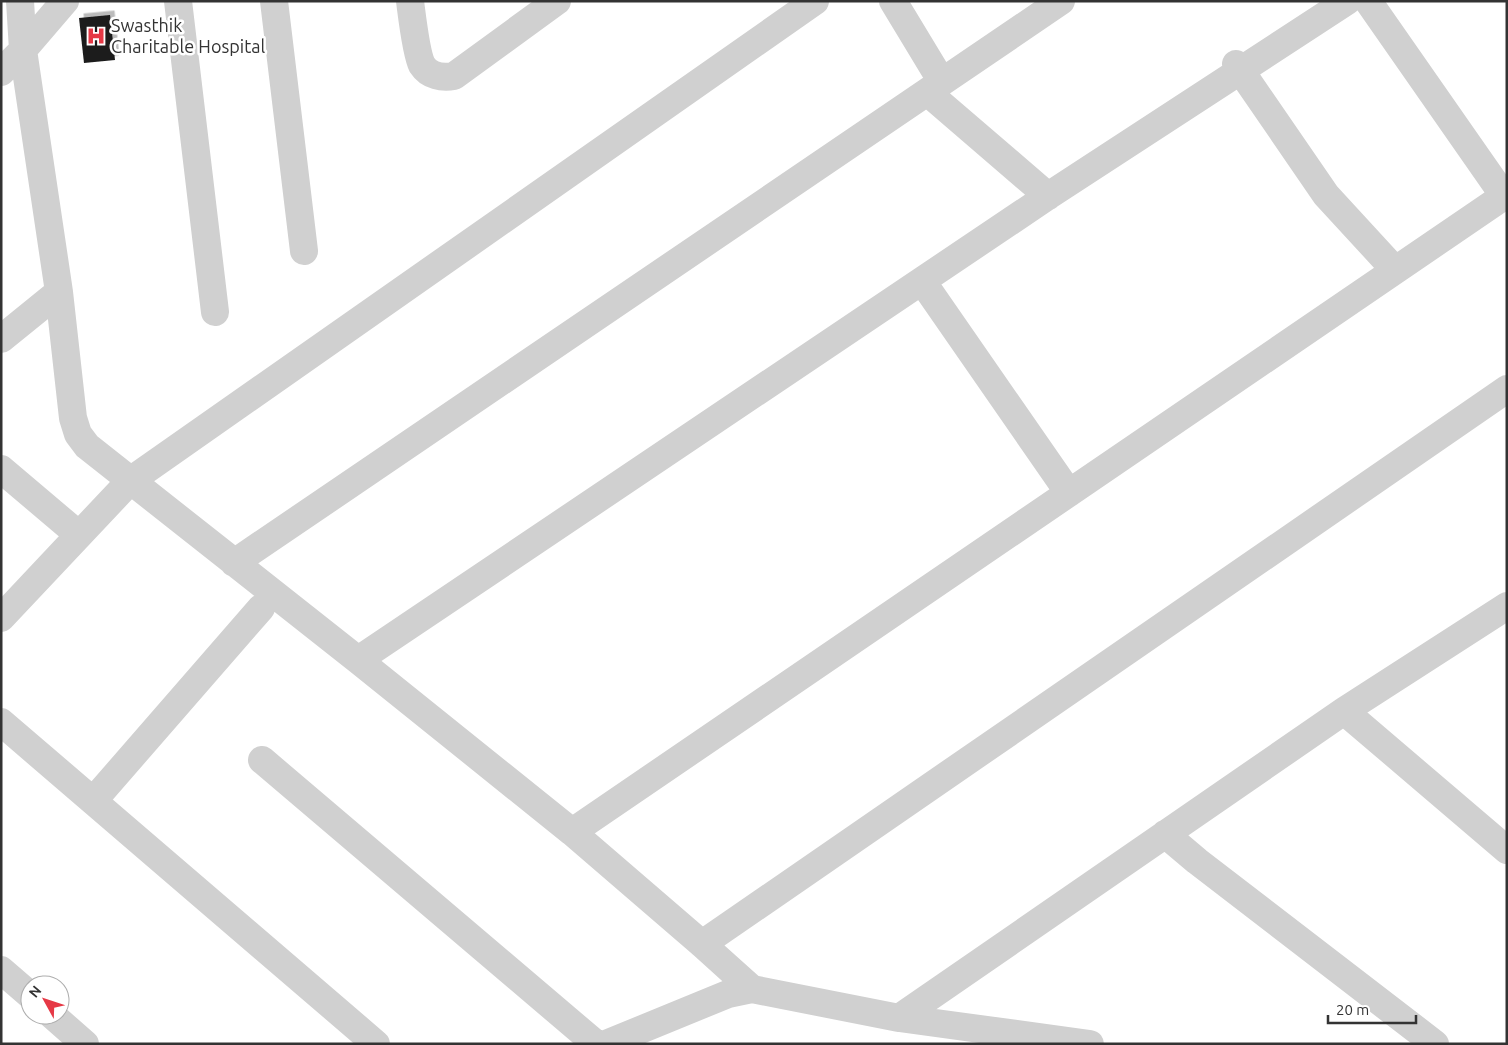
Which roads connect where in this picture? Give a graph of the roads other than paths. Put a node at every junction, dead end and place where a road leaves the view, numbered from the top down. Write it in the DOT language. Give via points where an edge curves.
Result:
graph roads {
  1 [pos="20,1"];
  2 [pos="65,1"];
  3 [pos="178,1"];
  4 [pos="274,1"];
  5 [pos="410,1"];
  6 [pos="557,1"];
  7 [pos="815,1"];
  8 [pos="893,1"];
  9 [pos="1061,1"];
  10 [pos="1347,1"];
  11 [pos="1368,1"];
  12 [pos="23,50"];
  13 [pos="1239,67"];
  14 [pos="1,72"];
  15 [pos="935,87"];
  16 [pos="1505,195"];
  17 [pos="1048,196"];
  18 [pos="304,251"];
  19 [pos="1396,270"];
  20 [pos="922,281"];
  21 [pos="59,292"];
  22 [pos="215,312"];
  23 [pos="1,339"];
  24 [pos="1507,389"];
  25 [pos="1,469"];
  26 [pos="130,481"];
  27 [pos="1069,493"];
  28 [pos="79,535"];
  29 [pos="234,563"];
  30 [pos="1507,606"];
  31 [pos="260,608"];
  32 [pos="1,618"];
  33 [pos="358,660"];
  34 [pos="1344,711"];
  35 [pos="1,722"];
  36 [pos="262,760"];
  37 [pos="93,801"];
  38 [pos="572,832"];
  39 [pos="1165,834"];
  40 [pos="1505,845"];
  41 [pos="702,944"];
  42 [pos="1,970"];
  43 [pos="20,986"];
  44 [pos="752,990"];
  45 [pos="899,1018"];
  46 [pos="63,1025"];
  47 [pos="85,1044"];
  48 [pos="376,1044"];
  49 [pos="596,1044"];
  50 [pos="606,1044"];
  51 [pos="1090,1044"];
  52 [pos="1435,1044"];
  1 -- 12 [label="street"];
  2 -- 12 [label="street"];
  3 -- 22 [label="street"];
  4 -- 18 [label="street"];
  5 -- 6 [label="street" via="422,64 430,73 446,78 454,76"];
  7 -- 26 [label="street"];
  8 -- 15 [label="street"];
  9 -- 15 [label="street"];
  10 -- 13 [label="street"];
  11 -- 16 [label="street"];
  12 -- 14 [label="street"];
  12 -- 21 [label="street"];
  13 -- 17 [label="street"];
  13 -- 19 [label="street" via="1326,195"];
  15 -- 17 [label="street"];
  15 -- 29 [label="street"];
  16 -- 19 [label="street"];
  17 -- 20 [label="street"];
  19 -- 27 [label="street"];
  20 -- 27 [label="street"];
  20 -- 33 [label="street"];
  21 -- 23 [label="street"];
  21 -- 26 [label="street" via="73,418 78,434 87,446"];
  24 -- 41 [label="street"];
  25 -- 28 [label="street"];
  26 -- 28 [label="street"];
  26 -- 29 [label="street"];
  27 -- 38 [label="street"];
  28 -- 32 [label="street"];
  29 -- 33 [label="street"];
  30 -- 34 [label="street"];
  31 -- 37 [label="street"];
  33 -- 38 [label="street"];
  34 -- 39 [label="street"];
  34 -- 40 [label="street"];
  35 -- 37 [label="street"];
  36 -- 49 [label="street"];
  37 -- 48 [label="street"];
  38 -- 41 [label="street"];
  39 -- 45 [label="street"];
  39 -- 52 [label="street"];
  41 -- 44 [label="street"];
  42 -- 43 [label="street"];
  44 -- 45 [label="street"];
  44 -- 50 [label="street" via="728,994"];
  45 -- 51 [label="street"];
  46 -- 47 [label="street"];
}
